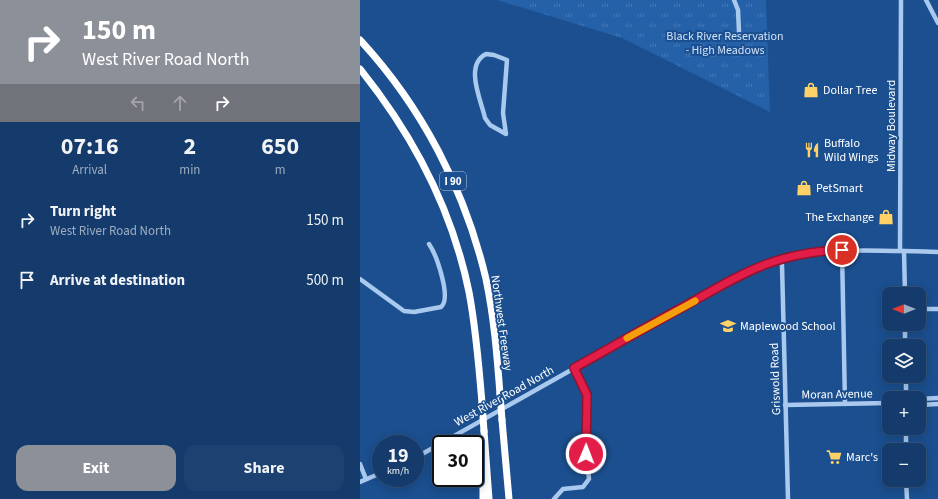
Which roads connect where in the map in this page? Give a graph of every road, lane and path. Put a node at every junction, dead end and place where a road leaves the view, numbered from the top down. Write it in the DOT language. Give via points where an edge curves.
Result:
graph roads {
  1 [pos="734,0"];
  2 [pos="901,0"];
  3 [pos="926,0"];
  4 [pos="938,23"];
  5 [pos="739,32"];
  6 [pos="360,40"];
  7 [pos="360,69"];
  8 [pos="503,123"];
  9 [pos="429,244"];
  10 [pos="842,250"];
  11 [pos="902,251"];
  12 [pos="938,252"];
  13 [pos="780,259"];
  14 [pos="360,279"];
  15 [pos="905,287"];
  16 [pos="926,309"];
  17 [pos="938,309"];
  18 [pos="574,368"];
  19 [pos="938,398"];
  20 [pos="926,399"];
  21 [pos="882,403"];
  22 [pos="846,404"];
  23 [pos="938,404"];
  24 [pos="785,405"];
  25 [pos="926,405"];
  26 [pos="483,432"];
  27 [pos="505,447"];
  28 [pos="424,453"];
  29 [pos="360,464"];
  30 [pos="372,477"];
  31 [pos="366,479"];
  32 [pos="360,482"];
  33 [pos="906,487"];
  34 [pos="483,499"];
  35 [pos="490,499"];
  36 [pos="509,499"];
  37 [pos="513,499"];
  38 [pos="554,499"];
  39 [pos="788,499"];
  40 [pos="907,499"];
  1 -- 5 [label="street" via="738,10"];
  2 -- 11 [label="street, Midway Boulevard"];
  3 -- 4 [label="street"];
  6 -- 27 [label="highway, Northwest Freeway / I 90, bridge" via="387,71 428,132 464,206 487,286"];
  7 -- 26 [label="highway, I 90, bridge" via="407,133 447,216 469,292 480,375"];
  8 -- 8 [label="street" via="506,134 490,125 485,118 474,70 478,60 486,54 506,60"];
  9 -- 14 [label="street" via="445,292 445,302 441,307 414,312 404,311"];
  10 -- 11 [label="street, West River Road North"];
  10 -- 13 [label="street, West River Road North" via="806,252"];
  10 -- 22 [label="street"];
  11 -- 12 [label="street, West River Road North"];
  11 -- 15 [label="street, Midway Boulevard"];
  13 -- 18 [label="street, West River Road North" via="738,276"];
  13 -- 24 [label="street, Griswold Road"];
  16 -- 17 [label="street"];
  18 -- 28 [label="street, West River Road North"];
  18 -- 38 [label="street" via="587,395 586,451 589,479 583,487 563,489"];
  19 -- 20 [label="street"];
  21 -- 22 [label="street, Moran Avenue"];
  22 -- 24 [label="street, Moran Avenue"];
  23 -- 25 [label="street"];
  24 -- 39 [label="street, Griswold Road"];
  26 -- 34 [label="highway"];
  26 -- 35 [label="highway"];
  27 -- 36 [label="highway, Northwest Freeway / I 90"];
  27 -- 37 [label="highway"];
  29 -- 31 [label="street"];
  30 -- 31 [label="street"];
  31 -- 32 [label="street"];
  33 -- 40 [label="street"];
}
